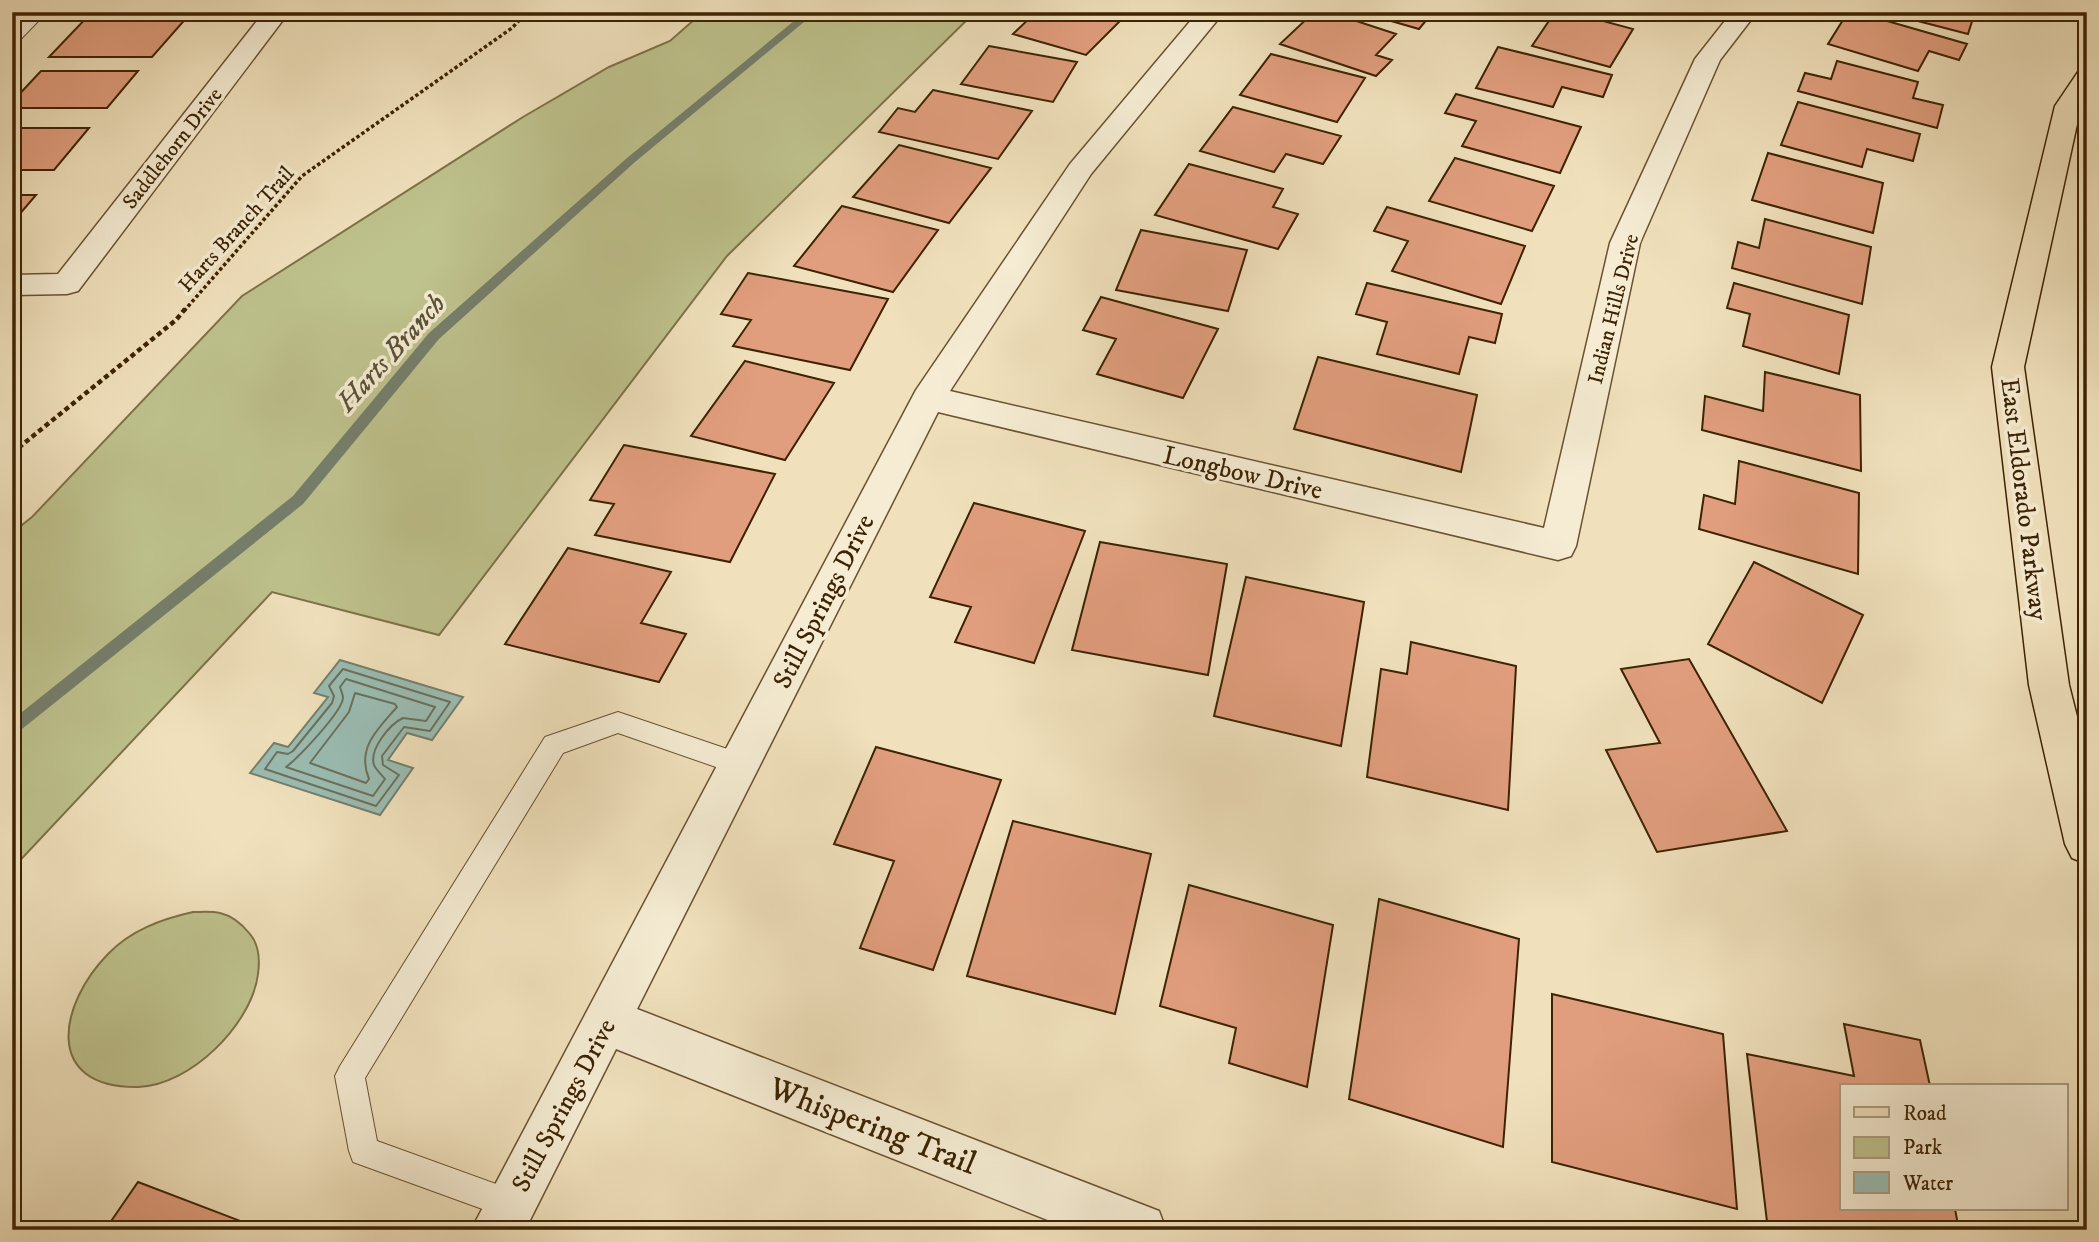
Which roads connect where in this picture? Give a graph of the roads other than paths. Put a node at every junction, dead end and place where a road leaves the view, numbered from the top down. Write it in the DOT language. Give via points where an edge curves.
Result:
graph roads {
  1 [pos="40,12"];
  2 [pos="276,12"];
  3 [pos="1212,12"];
  4 [pos="1745,12"];
  5 [pos="12,40"];
  6 [pos="2087,77"];
  7 [pos="12,285"];
  8 [pos="928,398"];
  9 [pos="1558,546"];
  10 [pos="739,764"];
  11 [pos="2087,844"];
  12 [pos="606,1021"];
  13 [pos="504,1217"];
  14 [pos="1140,1230"];
  1 -- 5 [label="lane"];
  2 -- 7 [label="street, Saddlehorn Drive" via="67,284"];
  3 -- 8 [label="street, Still Springs Drive" via="1080,170"];
  4 -- 9 [label="street, Indian Hills Drive" via="1708,59 1625,243"];
  6 -- 11 [label="main road, East Eldorado Parkway" via="2068,106 2008,367 2049,685"];
  8 -- 9 [label="street, Longbow Drive"];
  8 -- 10 [label="street, Still Springs Drive"];
  10 -- 12 [label="street, Still Springs Drive"];
  10 -- 13 [label="lane" via="618,722 554,746 350,1076 364,1151"];
  12 -- 13 [label="street, Still Springs Drive"];
  12 -- 14 [label="street, Whispering Trail"];
}
